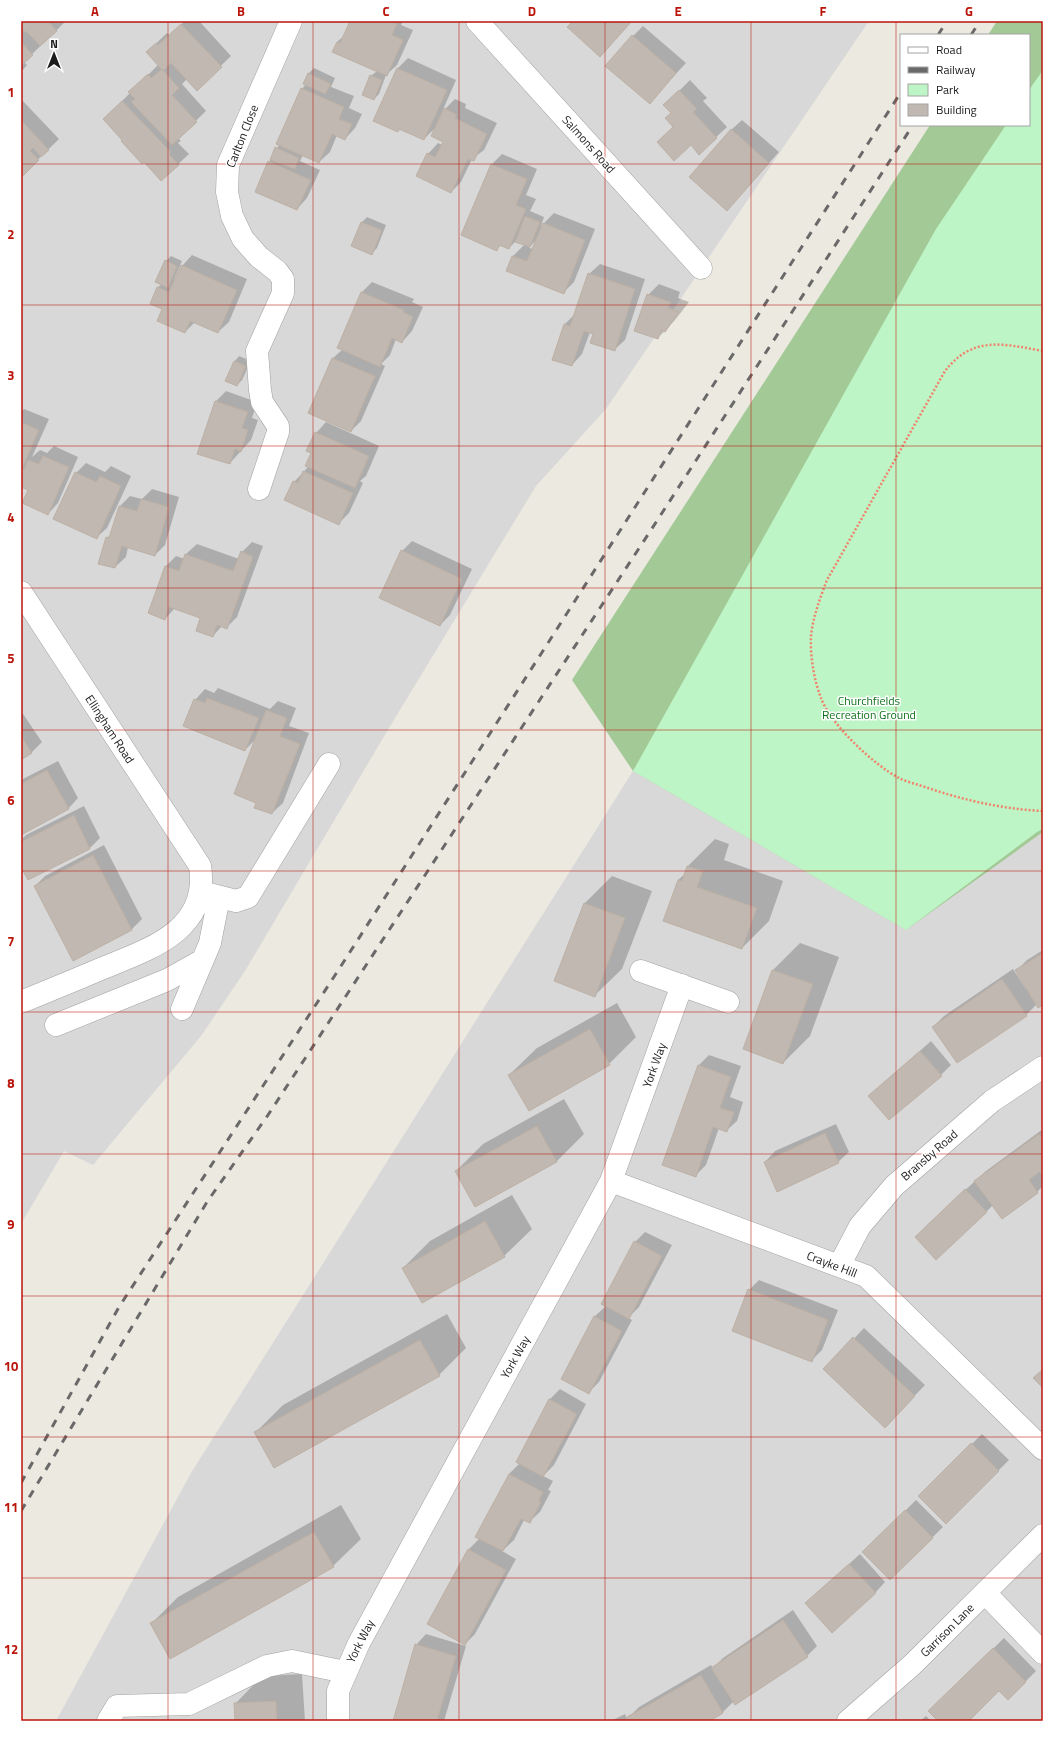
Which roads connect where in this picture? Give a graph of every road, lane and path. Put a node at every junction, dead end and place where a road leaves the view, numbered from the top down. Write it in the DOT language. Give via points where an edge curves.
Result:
graph roads {
  1 [pos="291,21"];
  2 [pos="477,21"];
  3 [pos="701,268"];
  4 [pos="1043,351"];
  5 [pos="259,489"];
  6 [pos="21,592"];
  7 [pos="329,764"];
  8 [pos="1043,811"];
  9 [pos="210,894"];
  10 [pos="203,960"];
  11 [pos="641,971"];
  12 [pos="682,985"];
  13 [pos="21,1002"];
  14 [pos="728,1002"];
  15 [pos="182,1009"];
  16 [pos="56,1024"];
  17 [pos="1043,1067"];
  18 [pos="612,1181"];
  19 [pos="839,1266"];
  20 [pos="1043,1449"];
  21 [pos="1043,1535"];
  22 [pos="985,1594"];
  23 [pos="1043,1653"];
  24 [pos="345,1672"];
  25 [pos="108,1721"];
  26 [pos="338,1721"];
  27 [pos="848,1721"];
  1 -- 5 [label="street, Carlton Close" via="228,165 227,192 232,216 243,239 283,279 283,293 258,351 262,402 278,426"];
  2 -- 3 [label="street, Salmons Road"];
  4 -- 8 [label="path" via="1004,344 985,344 954,359 827,580 817,605 811,636 814,675 822,700 848,737 873,762 899,778 937,791 1014,810"];
  6 -- 9 [label="street, Ellingham Road" via="200,866 202,879"];
  7 -- 9 [label="street" via="248,897 236,901"];
  9 -- 10 [label="street" via="210,943"];
  9 -- 13 [label="street" via="174,934 151,948"];
  10 -- 15 [label="street"];
  10 -- 16 [label="street" via="167,980"];
  11 -- 12 [label="street"];
  12 -- 14 [label="street"];
  12 -- 18 [label="street, York Way"];
  17 -- 19 [label="street, Bransby Road" via="992,1101 894,1186 860,1226"];
  18 -- 19 [label="street, Crayke Hill"];
  18 -- 24 [label="street, York Way" via="358,1643"];
  19 -- 20 [label="street, Crayke Hill" via="866,1276"];
  21 -- 22 [label="street, Garrison Lane"];
  22 -- 23 [label="street"];
  22 -- 27 [label="street, Garrison Lane" via="912,1665"];
  24 -- 25 [label="street" via="292,1661 267,1666 189,1704 117,1706"];
  24 -- 26 [label="street, York Way" via="338,1691"];
}
